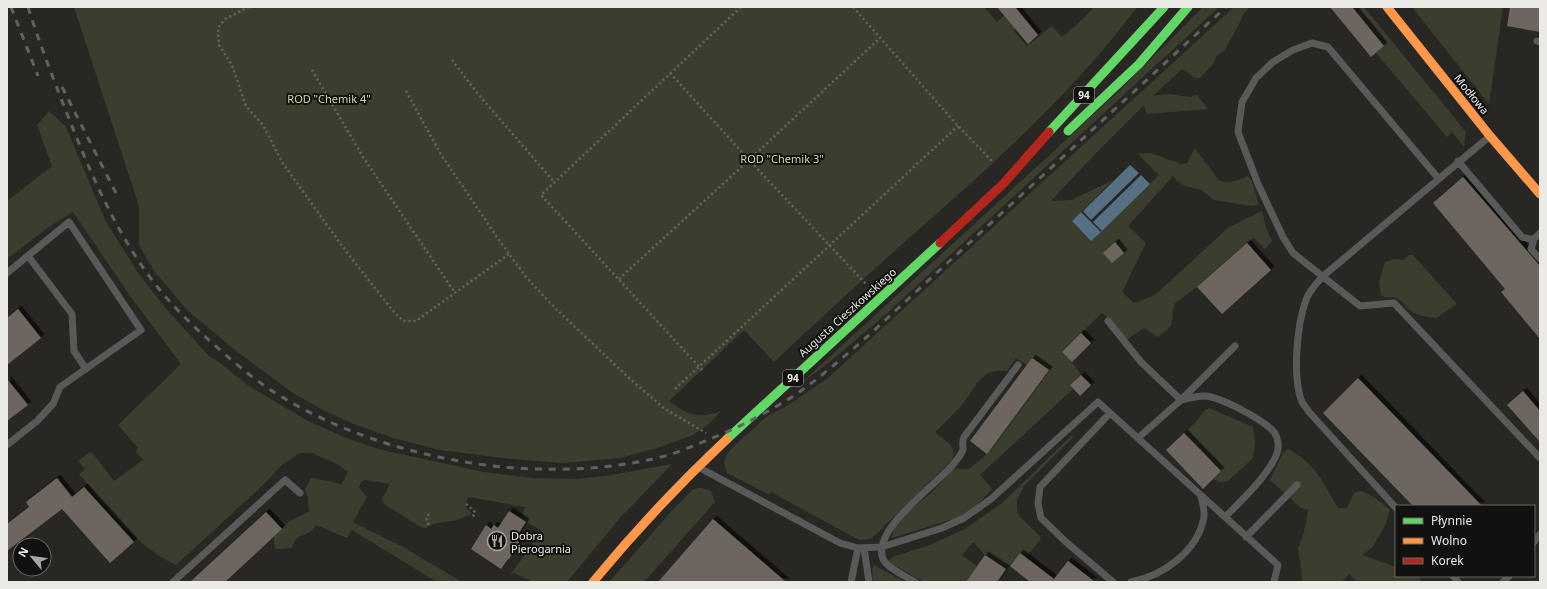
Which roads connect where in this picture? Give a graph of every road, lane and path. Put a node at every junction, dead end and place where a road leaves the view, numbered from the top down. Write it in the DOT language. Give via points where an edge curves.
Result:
graph roads {
  1 [pos="249,7"];
  2 [pos="741,7"];
  3 [pos="853,7"];
  4 [pos="1164,7"];
  5 [pos="1188,7"];
  6 [pos="1387,7"];
  7 [pos="880,38"];
  8 [pos="452,60"];
  9 [pos="312,70"];
  10 [pos="670,73"];
  11 [pos="406,91"];
  12 [pos="958,126"];
  13 [pos="1490,136"];
  14 [pos="1061,137"];
  15 [pos="1038,158"];
  16 [pos="749,160"];
  17 [pos="1458,161"];
  18 [pos="996,165"];
  19 [pos="1438,178"];
  20 [pos="555,183"];
  21 [pos="1004,183"];
  22 [pos="1540,194"];
  23 [pos="1540,233"];
  24 [pos="1534,239"];
  25 [pos="829,245"];
  26 [pos="509,254"];
  27 [pos="28,256"];
  28 [pos="1540,259"];
  29 [pos="7,273"];
  30 [pos="1322,277"];
  31 [pos="619,279"];
  32 [pos="870,289"];
  33 [pos="455,293"];
  34 [pos="1108,321"];
  35 [pos="1235,346"];
  36 [pos="1018,365"];
  37 [pos="698,366"];
  38 [pos="86,369"];
  39 [pos="702,370"];
  40 [pos="675,389"];
  41 [pos="1181,400"];
  42 [pos="1110,413"];
  43 [pos="1138,438"];
  44 [pos="723,442"];
  45 [pos="7,445"];
  46 [pos="1540,458"];
  47 [pos="698,467"];
  48 [pos="1297,485"];
  49 [pos="300,493"];
  50 [pos="1201,496"];
  51 [pos="466,504"];
  52 [pos="1395,507"];
  53 [pos="430,513"];
  54 [pos="473,517"];
  55 [pos="1225,517"];
  56 [pos="429,525"];
  57 [pos="1246,537"];
  58 [pos="882,546"];
  59 [pos="861,548"];
  60 [pos="173,582"];
  61 [pos="593,582"];
  62 [pos="851,582"];
  63 [pos="869,582"];
  64 [pos="915,582"];
  65 [pos="1113,582"];
  66 [pos="1131,582"];
  67 [pos="1274,582"];
  1 -- 33 [label="path" via="225,19 218,28 219,45 232,65 246,106 263,125 282,162 345,250 403,321 416,321"];
  2 -- 10 [label="path"];
  3 -- 7 [label="path"];
  4 -- 21 [label="main road, Augusta Cieszkowskiego / 94"];
  5 -- 14 [label="main road, 94" via="1139,64"];
  6 -- 13 [label="main road, Modłowa"];
  7 -- 12 [label="path"];
  7 -- 16 [label="path"];
  8 -- 20 [label="path"];
  9 -- 33 [label="path" via="363,157"];
  10 -- 16 [label="path"];
  10 -- 20 [label="path"];
  11 -- 26 [label="path" via="440,153"];
  12 -- 18 [label="path"];
  12 -- 25 [label="path"];
  13 -- 17 [label="lane"];
  13 -- 22 [label="main road, Modłowa"];
  15 -- 21 [label="main road, Augusta Cieszkowskiego / 94" via="1020,174"];
  16 -- 25 [label="path"];
  16 -- 31 [label="path"];
  17 -- 19 [label="lane"];
  17 -- 24 [label="lane" via="1522,237"];
  19 -- 30 [label="lane"];
  19 -- 30 [label="lane" via="1328,47 1312,44 1293,50 1272,62 1256,78 1242,102 1238,132 1258,184 1283,237 1293,253"];
  20 -- 31 [label="path" via="541,195"];
  21 -- 44 [label="main road, Augusta Cieszkowskiego / 94"];
  23 -- 24 [label="lane"];
  24 -- 28 [label="lane" via="1531,249"];
  25 -- 32 [label="path"];
  25 -- 37 [label="path"];
  26 -- 33 [label="path"];
  26 -- 44 [label="path" via="554,307 630,379 665,409"];
  27 -- 29 [label="lane"];
  27 -- 38 [label="lane" via="72,314 74,351"];
  27 -- 38 [label="lane" via="69,222 141,330"];
  30 -- 46 [label="lane" via="1360,306 1394,303"];
  30 -- 52 [label="lane" via="1306,299 1299,334 1296,368 1302,402"];
  31 -- 37 [label="path"];
  34 -- 41 [label="lane" via="1141,362"];
  35 -- 41 [label="lane"];
  36 -- 58 [label="lane" via="964,437 962,452 957,460 896,521"];
  37 -- 39 [label="path"];
  37 -- 40 [label="path"];
  38 -- 45 [label="lane" via="60,387 53,404 38,421"];
  41 -- 43 [label="lane"];
  41 -- 55 [label="lane" via="1206,396 1232,405 1271,429 1277,437 1278,448 1274,462"];
  42 -- 43 [label="lane"];
  42 -- 58 [label="lane" via="1098,402 991,499 964,518 942,528"];
  42 -- 65 [label="lane" via="1040,487 1038,504 1041,518"];
  43 -- 50 [label="lane"];
  44 -- 47 [label="main road, Augusta Cieszkowskiego / 94"];
  47 -- 59 [label="lane" via="840,543"];
  47 -- 61 [label="main road, Augusta Cieszkowskiego / 94" via="619,550"];
  48 -- 57 [label="lane"];
  49 -- 60 [label="lane" via="285,480"];
  50 -- 55 [label="lane"];
  50 -- 66 [label="lane" via="1204,516 1198,536 1176,562 1143,580"];
  51 -- 54 [label="path" via="475,512"];
  53 -- 56 [label="path" via="426,519"];
  55 -- 57 [label="lane"];
  57 -- 67 [label="lane" via="1278,565"];
  58 -- 59 [label="lane"];
  58 -- 64 [label="lane" via="884,561"];
  59 -- 62 [label="lane"];
  59 -- 63 [label="lane"];
}
